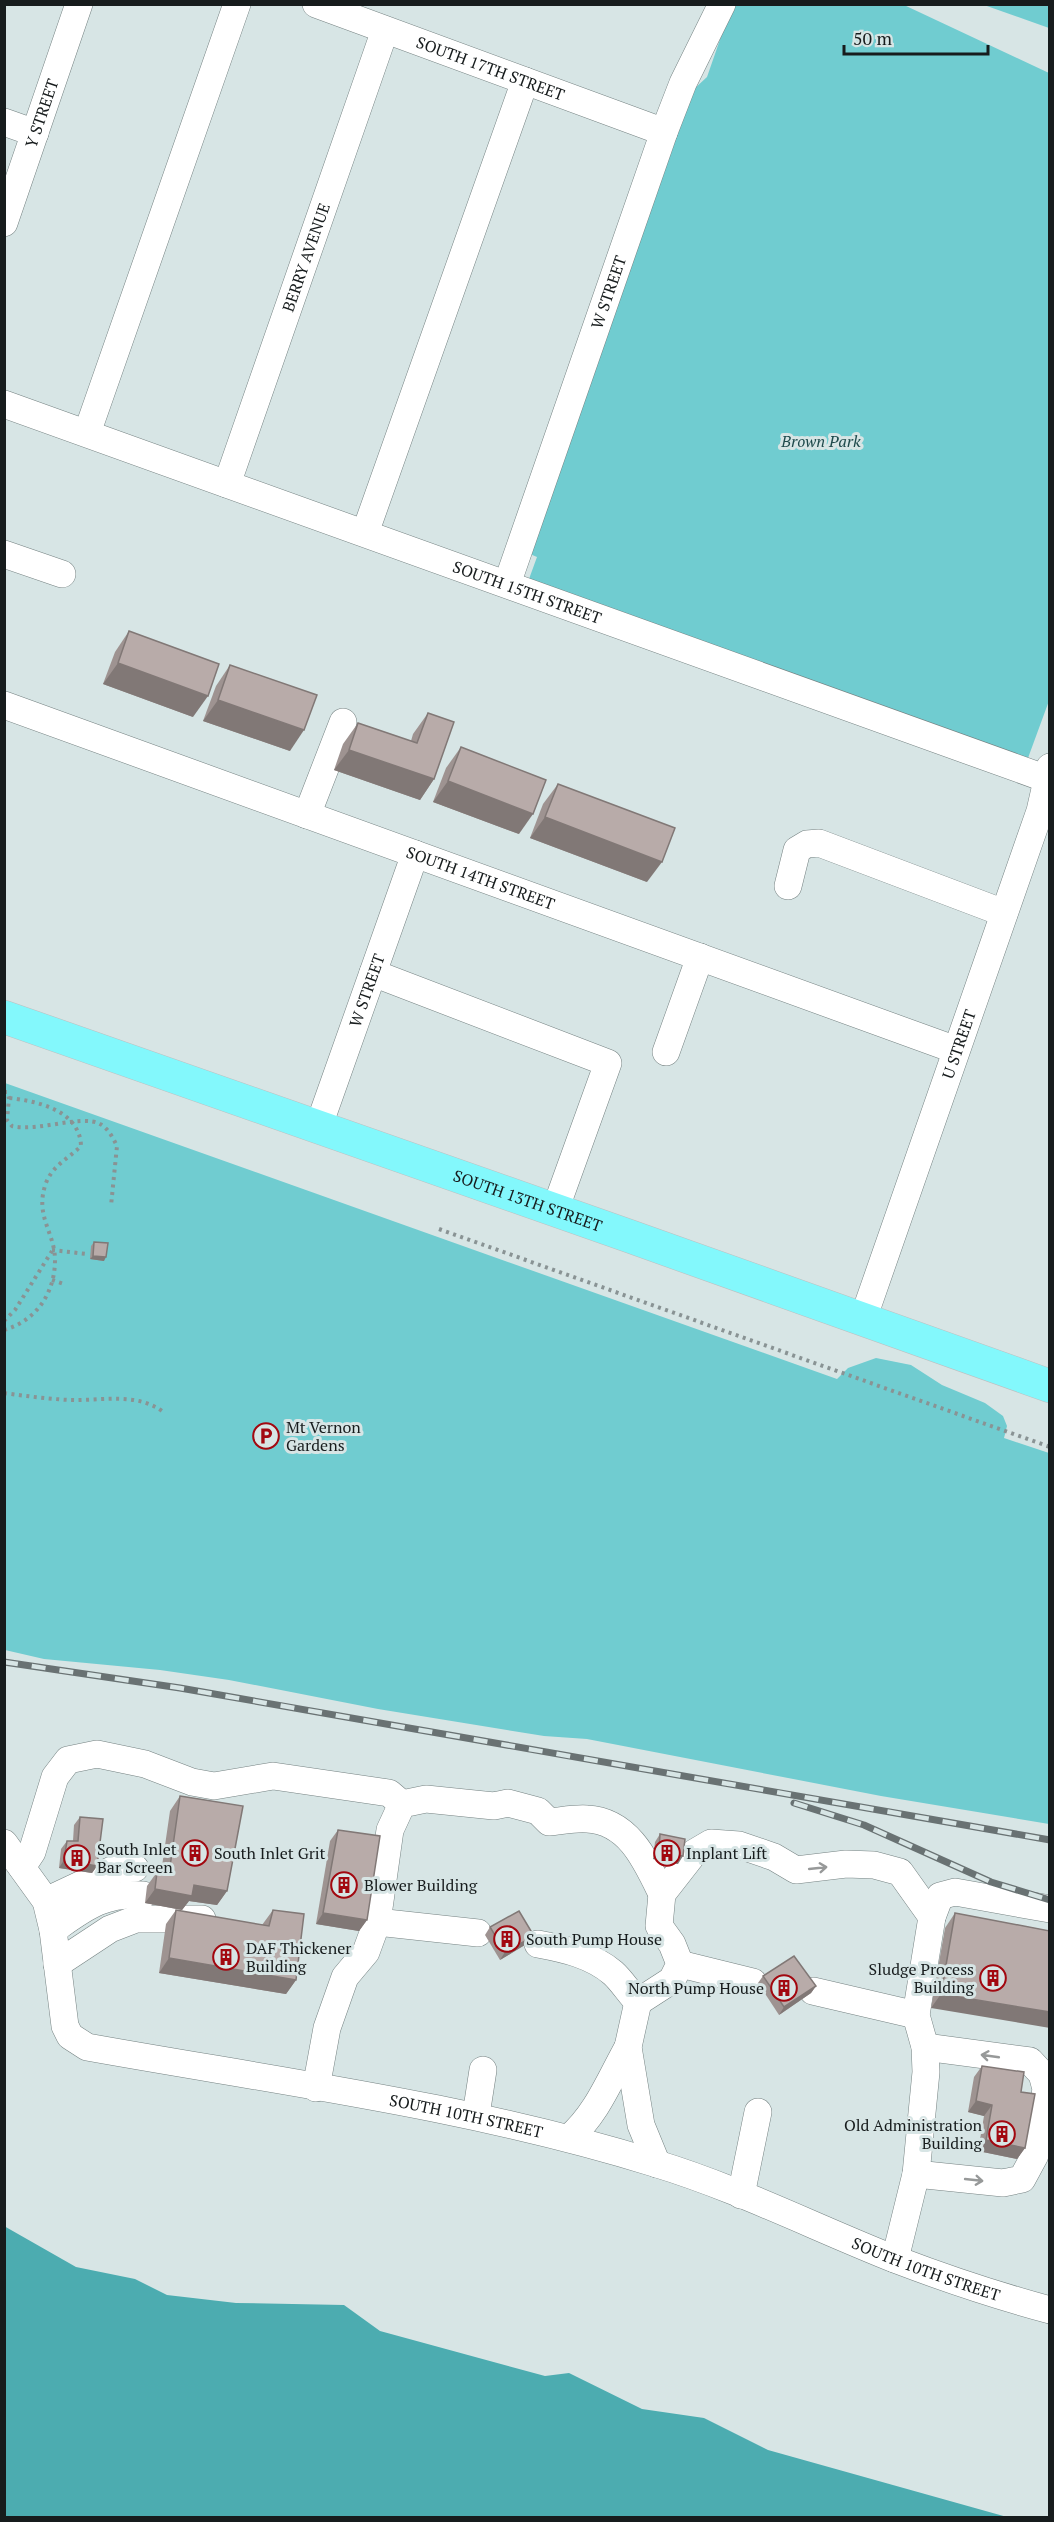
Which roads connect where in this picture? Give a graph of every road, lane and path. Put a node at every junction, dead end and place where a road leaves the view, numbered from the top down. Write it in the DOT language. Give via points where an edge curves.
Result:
graph roads {
  1 [pos="79,4"];
  2 [pos="237,4"];
  3 [pos="316,4"];
  4 [pos="722,4"];
  5 [pos="385,30"];
  6 [pos="525,81"];
  7 [pos="4,122"];
  8 [pos="664,132"];
  9 [pos="35,133"];
  10 [pos="4,223"];
  11 [pos="4,404"];
  12 [pos="87,433"];
  13 [pos="227,484"];
  14 [pos="365,533"];
  15 [pos="4,554"];
  16 [pos="62,574"];
  17 [pos="507,584"];
  18 [pos="4,705"];
  19 [pos="343,722"];
  20 [pos="1049,775"];
  21 [pos="307,815"];
  22 [pos="415,854"];
  23 [pos="788,886"];
  24 [pos="1004,913"];
  25 [pos="700,957"];
  26 [pos="373,973"];
  27 [pos="4,1017"];
  28 [pos="956,1050"];
  29 [pos="666,1052"];
  30 [pos="4,1092"];
  31 [pos="9,1098"];
  32 [pos="72,1121"];
  33 [pos="318,1128"];
  34 [pos="111,1206"];
  35 [pos="555,1210"];
  36 [pos="439,1229"];
  37 [pos="52,1250"];
  38 [pos="87,1254"];
  39 [pos="52,1280"];
  40 [pos="64,1284"];
  41 [pos="863,1318"];
  42 [pos="4,1322"];
  43 [pos="4,1330"];
  44 [pos="1050,1386"];
  45 [pos="4,1393"];
  46 [pos="162,1411"];
  47 [pos="1050,1447"];
  48 [pos="402,1804"];
  49 [pos="4,1843"];
  50 [pos="22,1867"];
  51 [pos="135,1868"];
  52 [pos="662,1894"];
  53 [pos="143,1895"];
  54 [pos="46,1901"];
  55 [pos="1050,1909"];
  56 [pos="932,1917"];
  57 [pos="202,1919"];
  58 [pos="377,1923"];
  59 [pos="53,1930"];
  60 [pos="478,1933"];
  61 [pos="538,1944"];
  62 [pos="57,1964"];
  63 [pos="680,1965"];
  64 [pos="753,1982"];
  65 [pos="813,1991"];
  66 [pos="638,2002"];
  67 [pos="916,2015"];
  68 [pos="628,2047"];
  69 [pos="925,2047"];
  70 [pos="1040,2062"];
  71 [pos="483,2070"];
  72 [pos="316,2088"];
  73 [pos="758,2112"];
  74 [pos="476,2115"];
  75 [pos="568,2138"];
  76 [pos="657,2164"];
  77 [pos="916,2174"];
  78 [pos="741,2195"];
  79 [pos="895,2259"];
  80 [pos="1050,2310"];
  1 -- 9 [label="street, Y STREET"];
  2 -- 12 [label="street"];
  3 -- 5 [label="street, SOUTH 17TH STREET"];
  4 -- 8 [label="street, W STREET" via="682,83"];
  5 -- 6 [label="street, SOUTH 17TH STREET"];
  5 -- 13 [label="street, BERRY AVENUE"];
  6 -- 8 [label="street, SOUTH 17TH STREET"];
  6 -- 14 [label="street"];
  7 -- 9 [label="street"];
  8 -- 17 [label="street, W STREET"];
  9 -- 10 [label="street, Y STREET"];
  11 -- 12 [label="street, SOUTH 15TH STREET"];
  12 -- 13 [label="street, SOUTH 15TH STREET"];
  13 -- 14 [label="street, SOUTH 15TH STREET"];
  14 -- 17 [label="street, SOUTH 15TH STREET"];
  15 -- 16 [label="street"];
  17 -- 20 [label="street, SOUTH 15TH STREET"];
  18 -- 21 [label="street, SOUTH 14TH STREET"];
  19 -- 21 [label="street"];
  20 -- 24 [label="street, U STREET"];
  21 -- 22 [label="street, SOUTH 14TH STREET"];
  22 -- 25 [label="street, SOUTH 14TH STREET"];
  22 -- 26 [label="street, W STREET"];
  23 -- 24 [label="street" via="797,850 819,843"];
  24 -- 28 [label="street, U STREET"];
  25 -- 28 [label="street, SOUTH 14TH STREET"];
  25 -- 29 [label="street"];
  26 -- 33 [label="street, W STREET"];
  26 -- 35 [label="street" via="608,1063"];
  27 -- 33 [label="main road, SOUTH 13TH STREET"];
  28 -- 41 [label="street, U STREET"];
  30 -- 31 [label="path"];
  31 -- 32 [label="path" via="37,1103"];
  31 -- 32 [label="path" via="6,1113 12,1126 39,1128"];
  32 -- 34 [label="path" via="98,1122 117,1146"];
  32 -- 37 [label="path" via="81,1146 50,1173 43,1195"];
  33 -- 35 [label="main road, SOUTH 13TH STREET"];
  35 -- 41 [label="main road, SOUTH 13TH STREET"];
  36 -- 47 [label="path"];
  37 -- 38 [label="path"];
  37 -- 39 [label="path"];
  37 -- 42 [label="path"];
  39 -- 40 [label="path"];
  39 -- 43 [label="path" via="36,1313"];
  41 -- 44 [label="main road, SOUTH 13TH STREET"];
  45 -- 46 [label="path" via="66,1400 126,1398 144,1401"];
  48 -- 50 [label="street" via="389,1793 273,1776 214,1786 145,1764 97,1754 69,1760 55,1777 32,1852"];
  48 -- 52 [label="street" via="426,1799 494,1806 508,1803 538,1811 549,1822 588,1818 610,1824 631,1839"];
  48 -- 58 [label="street" via="390,1830"];
  49 -- 50 [label="street, SOUTH 10TH STREET"];
  50 -- 54 [label="street, SOUTH 10TH STREET"];
  51 -- 54 [label="street" via="112,1870"];
  52 -- 56 [label="street, one-way" via="694,1853 711,1843 739,1845 774,1857 796,1870 846,1864 874,1865 900,1872"];
  52 -- 63 [label="street" via="659,1926"];
  53 -- 59 [label="street" via="106,1897"];
  54 -- 59 [label="street, SOUTH 10TH STREET"];
  55 -- 56 [label="street" via="955,1892 940,1896"];
  56 -- 67 [label="street"];
  57 -- 62 [label="street" via="136,1919 110,1929"];
  58 -- 60 [label="street"];
  58 -- 72 [label="street" via="366,1952 345,1977 327,2028"];
  59 -- 62 [label="street, SOUTH 10TH STREET"];
  61 -- 66 [label="street" via="596,1960 615,1974"];
  62 -- 72 [label="street, SOUTH 10TH STREET" via="65,2026 78,2043"];
  63 -- 64 [label="street"];
  63 -- 66 [label="street" via="672,1980"];
  65 -- 67 [label="street"];
  66 -- 68 [label="street"];
  67 -- 69 [label="street"];
  68 -- 75 [label="street" via="593,2112"];
  68 -- 76 [label="street" via="641,2125"];
  70 -- 69 [label="street, one-way"];
  69 -- 77 [label="street" via="927,2072"];
  77 -- 70 [label="street, one-way" via="1003,2184 1022,2179 1035,2155 1046,2089"];
  71 -- 74 [label="street"];
  72 -- 74 [label="street, SOUTH 10TH STREET"];
  73 -- 78 [label="street"];
  74 -- 75 [label="street, SOUTH 10TH STREET"];
  75 -- 76 [label="street, SOUTH 10TH STREET"];
  76 -- 78 [label="street, SOUTH 10TH STREET"];
  77 -- 79 [label="street"];
  78 -- 79 [label="street, SOUTH 10TH STREET"];
  79 -- 80 [label="street, SOUTH 10TH STREET" via="981,2291"];
}
